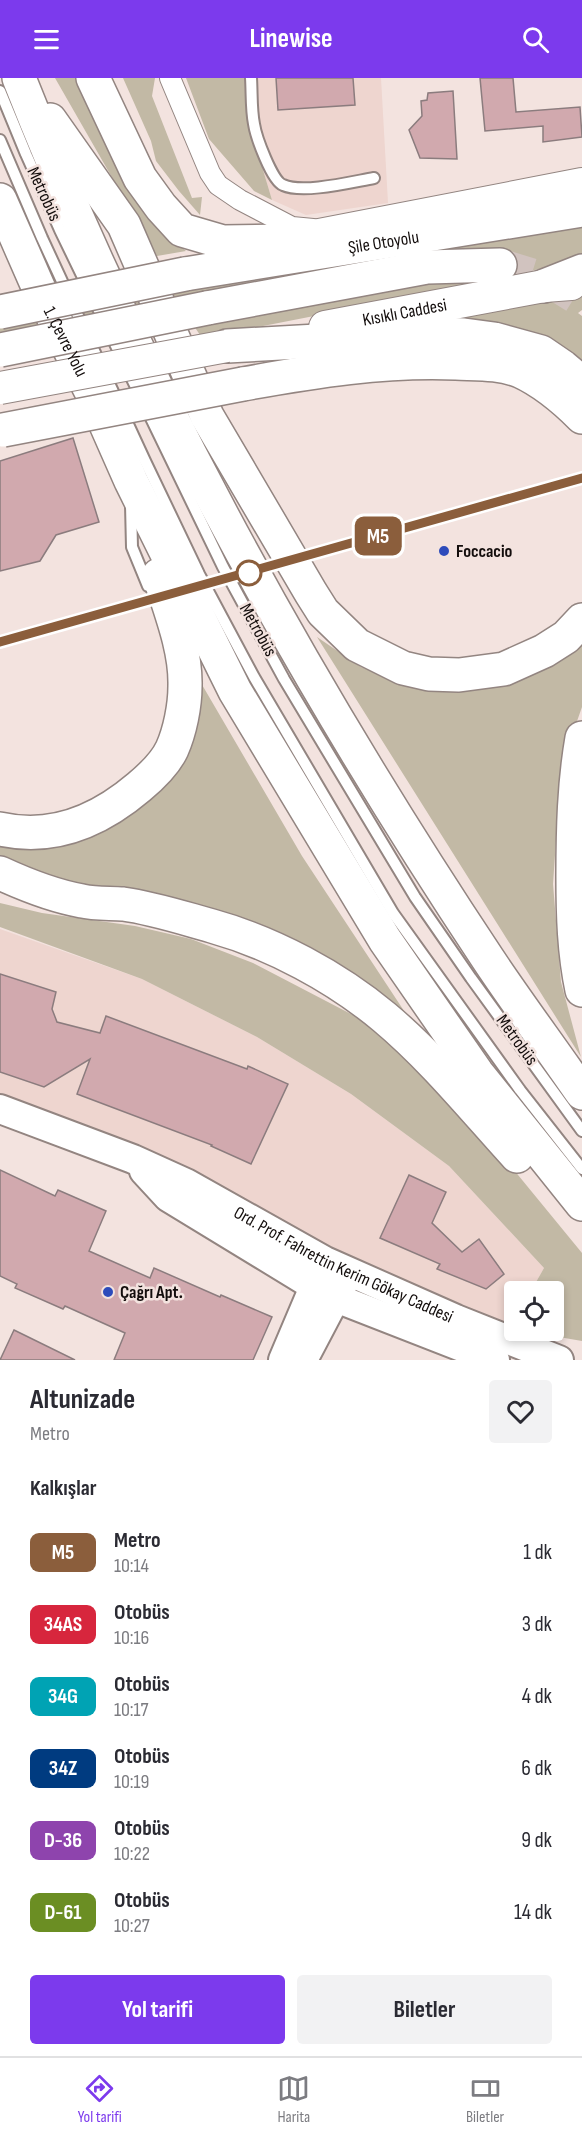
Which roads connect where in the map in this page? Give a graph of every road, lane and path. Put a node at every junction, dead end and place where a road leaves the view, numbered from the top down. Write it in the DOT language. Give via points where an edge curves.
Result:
graph roads {
  1 [pos="19,78"];
  2 [pos="170,78"];
  3 [pos="251,78"];
  4 [pos="101,80"];
  5 [pos="0,91"];
  6 [pos="132,135"];
  7 [pos="0,140"];
  8 [pos="140,178"];
  9 [pos="374,178"];
  10 [pos="582,184"];
  11 [pos="0,200"];
  12 [pos="582,210"];
  13 [pos="345,232"];
  14 [pos="287,241"];
  15 [pos="500,265"];
  16 [pos="582,271"];
  17 [pos="185,274"];
  18 [pos="582,284"];
  19 [pos="544,286"];
  20 [pos="0,312"];
  21 [pos="227,346"];
  22 [pos="0,350"];
  23 [pos="582,383"];
  24 [pos="0,388"];
  25 [pos="582,417"];
  26 [pos="2,431"];
  27 [pos="131,481"];
  28 [pos="582,620"];
  29 [pos="582,738"];
  30 [pos="582,792"];
  31 [pos="0,818"];
  32 [pos="573,828"];
  33 [pos="0,829"];
  34 [pos="0,873"];
  35 [pos="0,888"];
  36 [pos="83,902"];
  37 [pos="582,990"];
  38 [pos="582,1093"];
  39 [pos="0,1109"];
  40 [pos="582,1131"];
  41 [pos="582,1169"];
  42 [pos="582,1204"];
  43 [pos="582,1228"];
  44 [pos="331,1279"];
  45 [pos="283,1360"];
  46 [pos="303,1360"];
  47 [pos="495,1360"];
  48 [pos="560,1360"];
  1 -- 28 [label="highway" via="124,225 207,416 322,612 338,629 357,645 403,668 429,675 459,675 504,669 544,651 566,637"];
  1 -- 38 [label="highway" via="75,214 156,386 273,611 488,960"];
  2 -- 13 [label="street" via="218,184 240,201 292,227"];
  3 -- 9 [label="lane" via="254,125 279,184 323,187"];
  4 -- 8 [label="highway"];
  5 -- 40 [label="lane, Metrobüs" via="81,272 223,567 284,679 415,897"];
  6 -- 8 [label="lane" via="137,145"];
  7 -- 41 [label="lane, Metrobüs" via="145,461 254,677 393,913"];
  8 -- 14 [label="highway" via="182,230 223,242"];
  10 -- 13 [label="main road"];
  11 -- 27 [label="highway, 1. Çevre Yolu"];
  12 -- 17 [label="highway, Şile Otoyolu"];
  13 -- 14 [label="main road"];
  14 -- 17 [label="main road" via="221,259"];
  15 -- 22 [label="highway, bridge" via="427,267"];
  16 -- 19 [label="highway"];
  17 -- 20 [label="highway, Şile Otoyolu, bridge"];
  18 -- 19 [label="main road, Kısıklı Caddesi"];
  19 -- 21 [label="main road, Kısıklı Caddesi"];
  21 -- 23 [label="highway" via="396,332 464,335 541,352"];
  21 -- 24 [label="main road, Kısıklı Caddesi, bridge"];
  25 -- 26 [label="highway, bridge" via="562,397 519,371 490,364 425,362 345,367"];
  27 -- 31 [label="lane" via="132,547 166,621 175,673 174,706 165,737 157,756 110,801 54,821"];
  27 -- 33 [label="highway" via="174,621 184,670 181,717 171,749 153,775 120,804 85,823 45,831"];
  27 -- 42 [label="highway" via="235,691 385,940 477,1073"];
  29 -- 32 [label="highway"];
  30 -- 32 [label="highway"];
  32 -- 37 [label="highway" via="573,925"];
  34 -- 36 [label="highway"];
  35 -- 36 [label="highway"];
  36 -- 43 [label="highway" via="124,904 215,927 263,944 347,990 409,1039"];
  39 -- 44 [label="street, Ord. Prof. Fahrettin Kerim Gökay Caddesi" via="186,1183"];
  44 -- 45 [label="street"];
  44 -- 46 [label="street"];
  44 -- 47 [label="street, Ord. Prof. Fahrettin Kerim Gökay Caddesi"];
  44 -- 48 [label="street, Ord. Prof. Fahrettin Kerim Gökay Caddesi" via="456,1319"];
}
